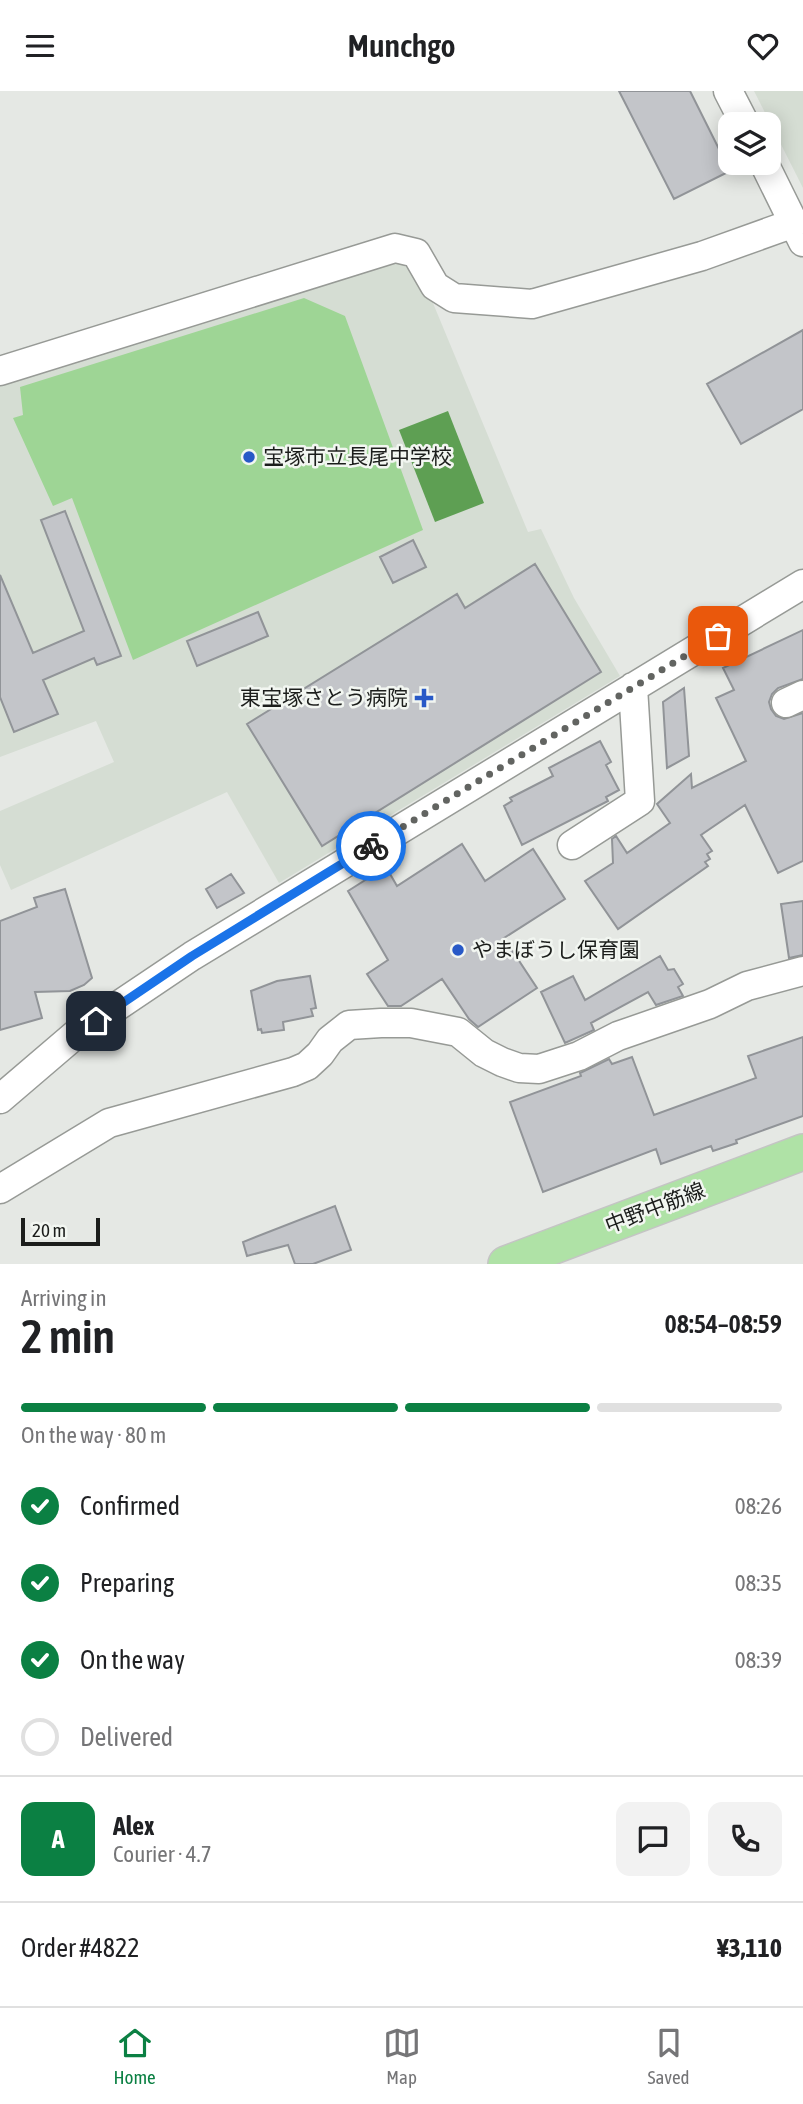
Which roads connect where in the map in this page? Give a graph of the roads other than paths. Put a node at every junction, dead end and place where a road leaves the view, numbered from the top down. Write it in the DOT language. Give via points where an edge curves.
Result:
graph roads {
  1 [pos="728,91"];
  2 [pos="739,112"];
  3 [pos="770,175"];
  4 [pos="798,232"];
  5 [pos="0,371"];
  6 [pos="803,585"];
  7 [pos="633,687"];
  8 [pos="572,845"];
  9 [pos="803,971"];
  10 [pos="0,1099"];
  11 [pos="803,1152"];
  12 [pos="0,1189"];
  13 [pos="506,1264"];
  1 -- 2 [label="street"];
  3 -- 4 [label="street"];
  4 -- 5 [label="street" via="532,304 454,298 435,286 416,253 395,248"];
  6 -- 7 [label="street"];
  7 -- 8 [label="street" via="640,801"];
  7 -- 10 [label="street" via="192,956 76,1034"];
  9 -- 12 [label="street" via="747,986 539,1069 502,1062 458,1032 411,1023 349,1025 300,1069 109,1123"];
  11 -- 13 [label="main road, 中野中筋線"];
}
